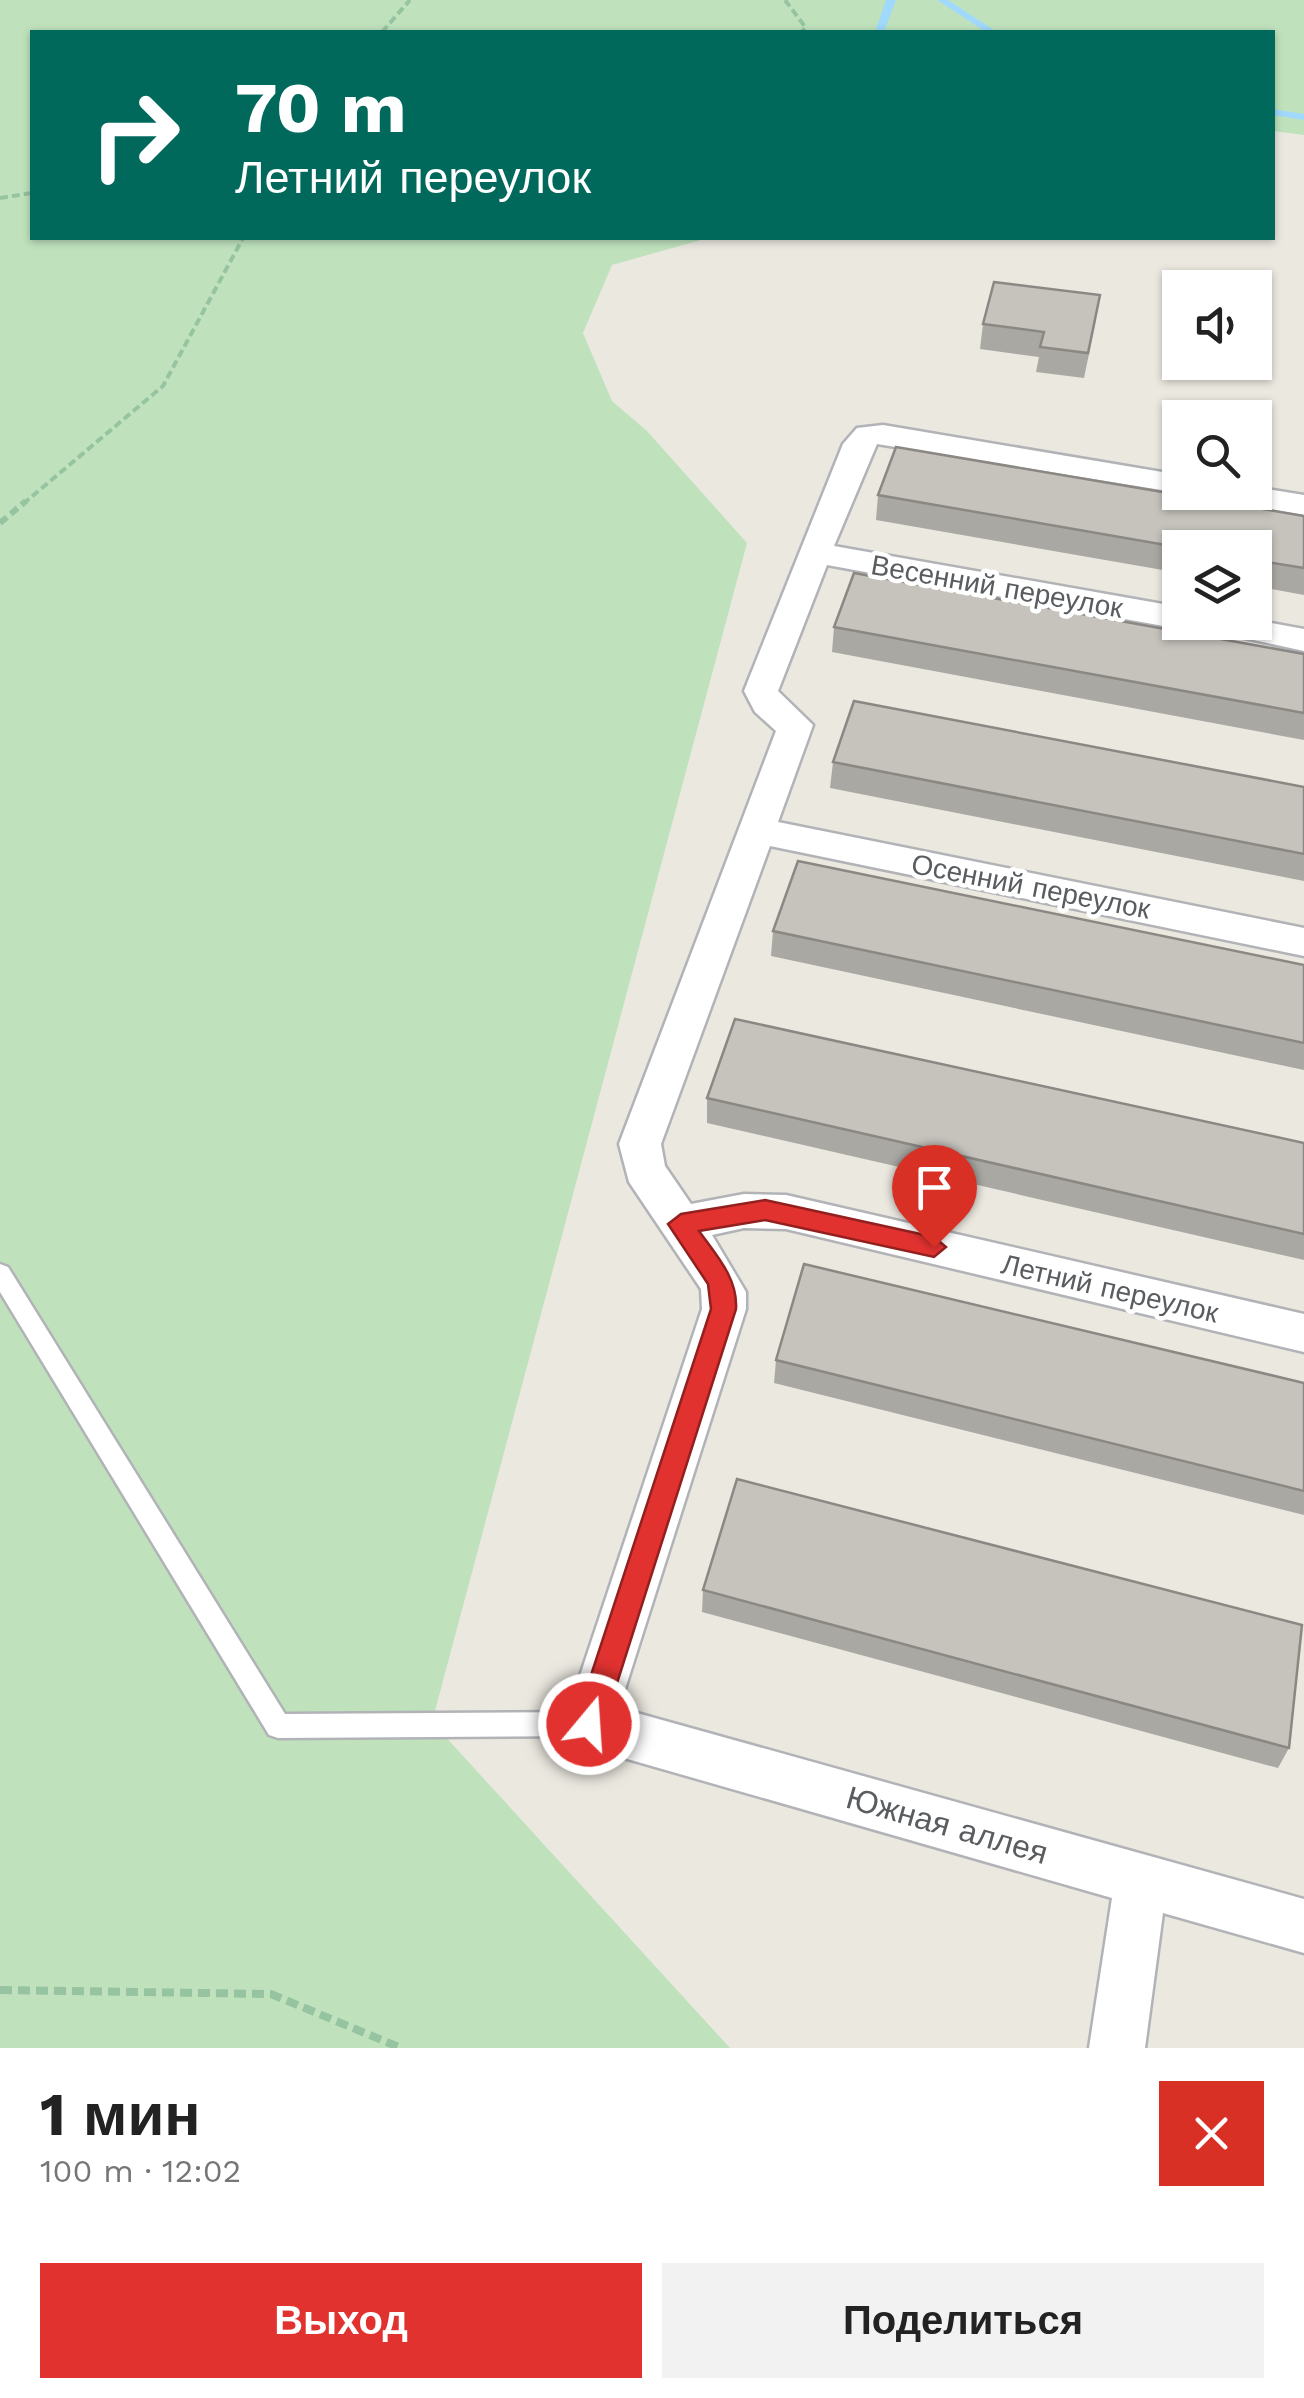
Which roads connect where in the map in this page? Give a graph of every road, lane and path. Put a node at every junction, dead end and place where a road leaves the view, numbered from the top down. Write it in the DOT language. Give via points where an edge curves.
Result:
graph roads {
  1 [pos="410,0"];
  2 [pos="785,0"];
  3 [pos="384,30"];
  4 [pos="804,30"];
  5 [pos="30,193"];
  6 [pos="0,198"];
  7 [pos="243,240"];
  8 [pos="1162,481"];
  9 [pos="1272,499"];
  10 [pos="1304,505"];
  11 [pos="0,523"];
  12 [pos="815,553"];
  13 [pos="1162,615"];
  14 [pos="1272,634"];
  15 [pos="1304,640"];
  16 [pos="757,831"];
  17 [pos="1304,942"];
  18 [pos="681,1224"];
  19 [pos="0,1273"];
  20 [pos="1304,1334"];
  21 [pos="589,1724"];
  22 [pos="1141,1880"];
  23 [pos="1304,1926"];
  24 [pos="0,1990"];
  25 [pos="401,2048"];
  26 [pos="1116,2048"];
  1 -- 3 [label="path"];
  2 -- 4 [label="path"];
  5 -- 6 [label="path"];
  7 -- 11 [label="path" via="163,386"];
  8 -- 12 [label="street" via="875,434 858,444"];
  9 -- 10 [label="street"];
  12 -- 13 [label="street, Весенний переулок"];
  12 -- 16 [label="street" via="760,691 794,725"];
  14 -- 15 [label="street"];
  16 -- 17 [label="street, Осенний переулок"];
  16 -- 18 [label="street" via="640,1144 644,1170"];
  18 -- 20 [label="street, Летний переулок" via="744,1211 786,1212"];
  18 -- 21 [label="street" via="718,1278 724,1309"];
  19 -- 21 [label="lane" via="278,1726"];
  21 -- 22 [label="street, Южная аллея"];
  22 -- 23 [label="street, Южная аллея"];
  22 -- 26 [label="street"];
  24 -- 25 [label="path" via="271,1994"];
}
